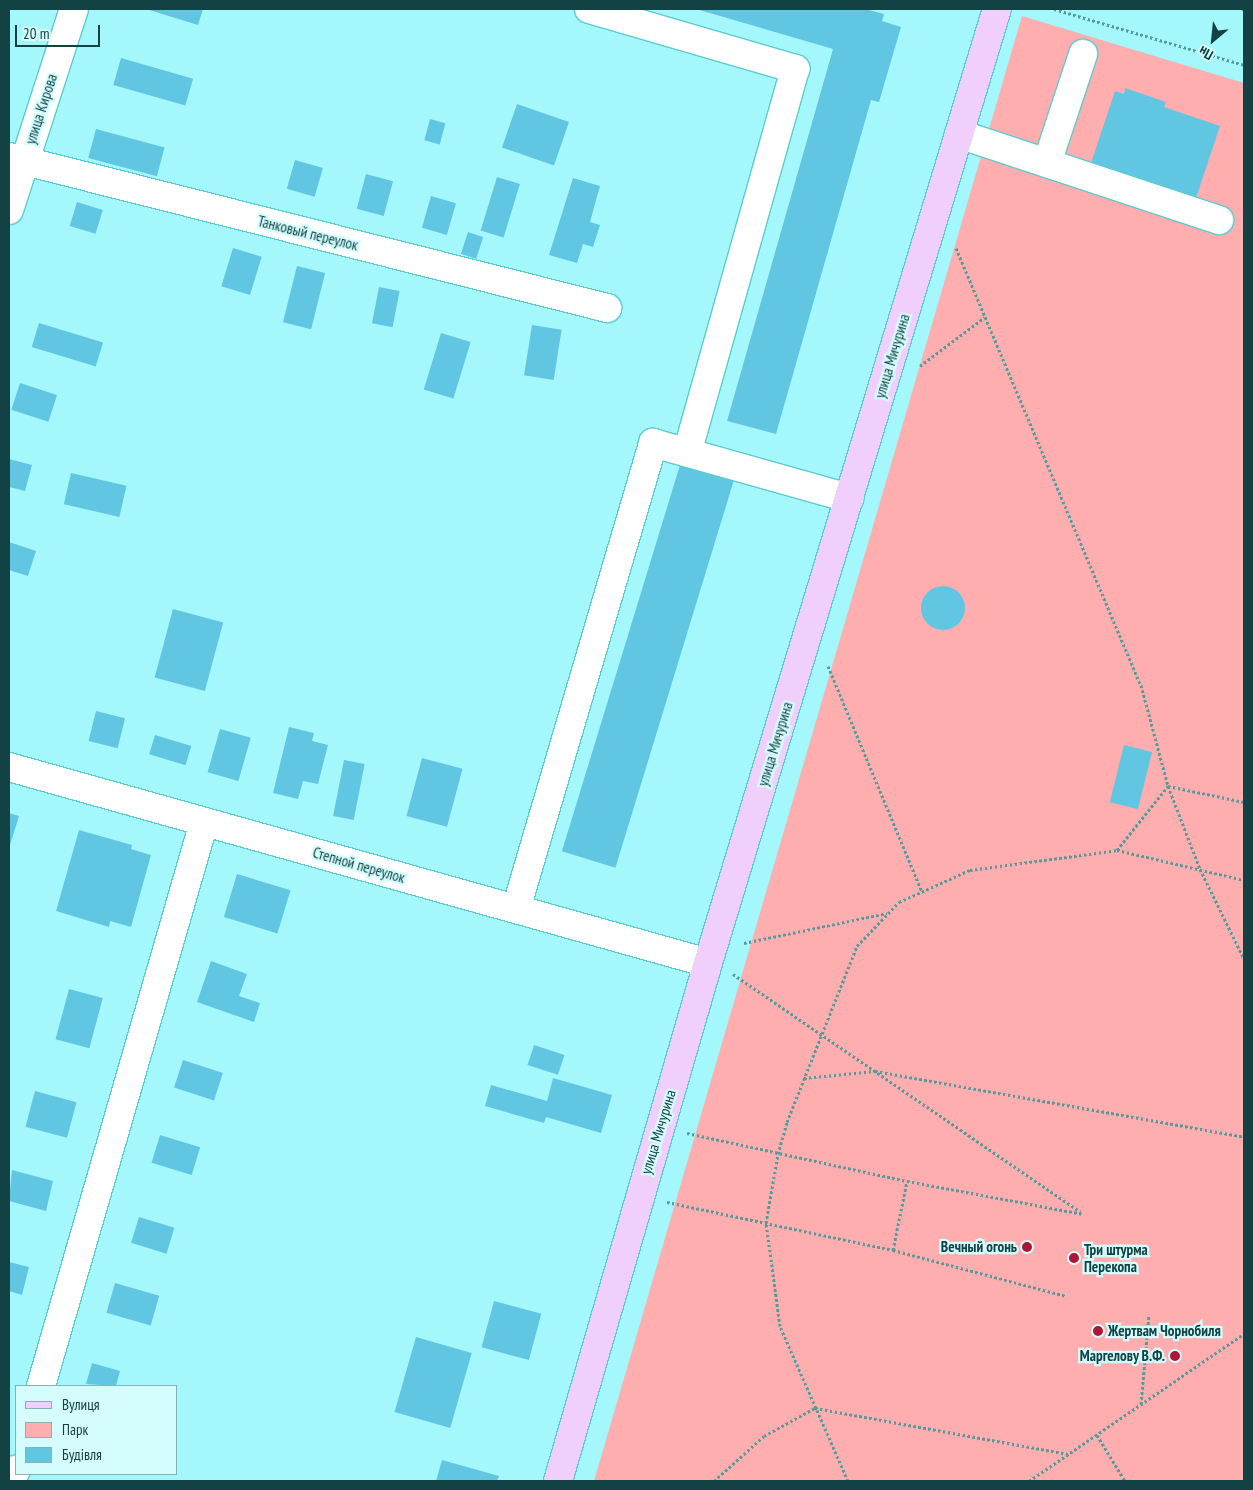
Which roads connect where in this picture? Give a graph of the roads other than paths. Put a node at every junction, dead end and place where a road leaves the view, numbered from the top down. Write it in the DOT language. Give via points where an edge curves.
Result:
graph roads {
  1 [pos="74,9"];
  2 [pos="589,9"];
  3 [pos="997,9"];
  4 [pos="1083,54"];
  5 [pos="959,134"];
  6 [pos="17,159"];
  7 [pos="1047,163"];
  8 [pos="9,210"];
  9 [pos="1219,220"];
  10 [pos="607,308"];
  11 [pos="686,452"];
  12 [pos="849,498"];
  13 [pos="9,767"];
  14 [pos="204,822"];
  15 [pos="516,909"];
  16 [pos="721,968"];
  17 [pos="41,1385"];
  18 [pos="558,1481"];
  1 -- 6 [label="street, улица Кирова"];
  2 -- 11 [label="street" via="795,69"];
  3 -- 5 [label="main road, улица Мичурина"];
  4 -- 7 [label="street"];
  5 -- 7 [label="street"];
  5 -- 12 [label="main road, улица Мичурина"];
  6 -- 8 [label="street, улица Кирова"];
  6 -- 10 [label="street, Танковый переулок"];
  7 -- 9 [label="street"];
  11 -- 12 [label="street"];
  11 -- 15 [label="street" via="653,443"];
  12 -- 16 [label="main road, улица Мичурина"];
  13 -- 14 [label="street, Степной переулок"];
  14 -- 15 [label="street, Степной переулок"];
  14 -- 17 [label="street"];
  15 -- 16 [label="street, Степной переулок"];
  16 -- 18 [label="main road, улица Мичурина" via="660,1127"];
}
